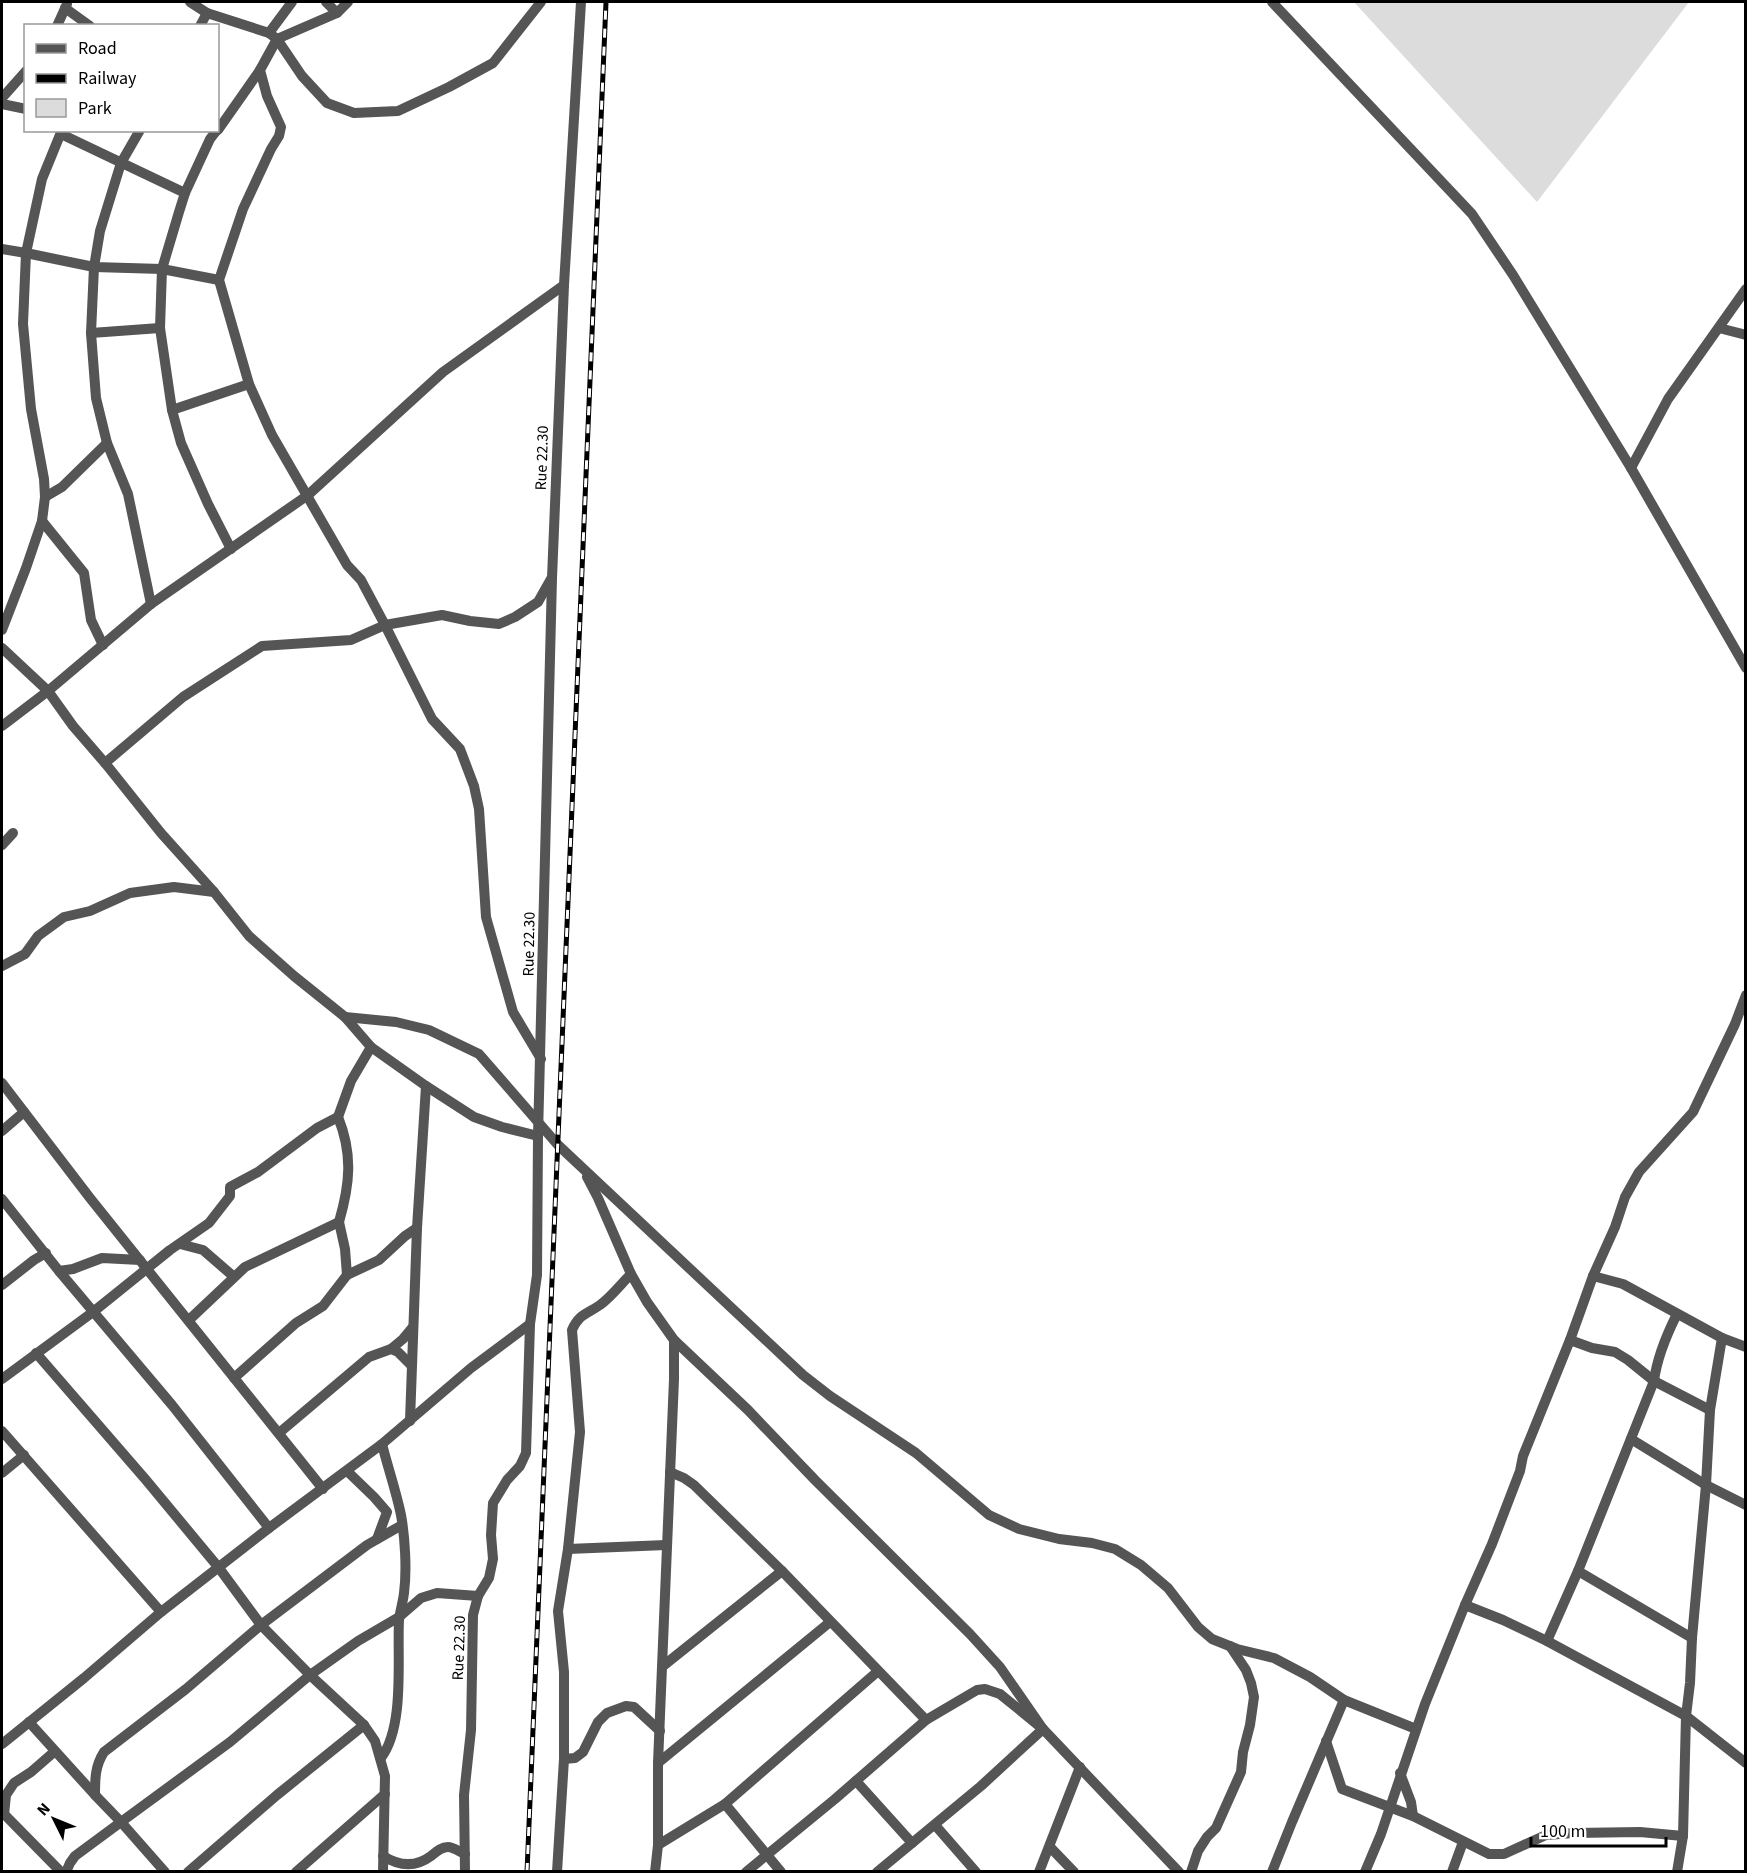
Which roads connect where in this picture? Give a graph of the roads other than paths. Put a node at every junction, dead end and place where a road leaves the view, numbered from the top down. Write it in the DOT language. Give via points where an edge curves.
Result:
graph roads {
  1 [pos="190,2"];
  2 [pos="292,2"];
  3 [pos="326,2"];
  4 [pos="348,2"];
  5 [pos="541,2"];
  6 [pos="581,2"];
  7 [pos="1272,2"];
  8 [pos="66,5"];
  9 [pos="207,13"];
  10 [pos="337,14"];
  11 [pos="58,24"];
  12 [pos="88,24"];
  13 [pos="201,24"];
  14 [pos="273,36"];
  15 [pos="260,70"];
  16 [pos="24,74"];
  17 [pos="2,98"];
  18 [pos="2,104"];
  19 [pos="24,109"];
  20 [pos="219,127"];
  21 [pos="62,132"];
  22 [pos="139,132"];
  23 [pos="215,132"];
  24 [pos="121,163"];
  25 [pos="185,193"];
  26 [pos="2,249"];
  27 [pos="26,253"];
  28 [pos="94,267"];
  29 [pos="162,269"];
  30 [pos="219,280"];
  31 [pos="564,285"];
  32 [pos="1746,289"];
  33 [pos="160,328"];
  34 [pos="1719,328"];
  35 [pos="91,333"];
  36 [pos="1746,335"];
  37 [pos="249,384"];
  38 [pos="172,410"];
  39 [pos="107,443"];
  40 [pos="1631,468"];
  41 [pos="308,495"];
  42 [pos="45,496"];
  43 [pos="42,520"];
  44 [pos="231,549"];
  45 [pos="552,578"];
  46 [pos="151,604"];
  47 [pos="386,625"];
  48 [pos="2,630"];
  49 [pos="103,645"];
  50 [pos="2,648"];
  51 [pos="1746,668"];
  52 [pos="48,691"];
  53 [pos="2,726"];
  54 [pos="105,763"];
  55 [pos="13,833"];
  56 [pos="2,845"];
  57 [pos="214,892"];
  58 [pos="2,966"];
  59 [pos="1746,995"];
  60 [pos="345,1017"];
  61 [pos="371,1047"];
  62 [pos="541,1059"];
  63 [pos="2,1083"];
  64 [pos="426,1086"];
  65 [pos="24,1112"];
  66 [pos="338,1117"];
  67 [pos="539,1123"];
  68 [pos="2,1131"];
  69 [pos="538,1136"];
  70 [pos="582,1168"];
  71 [pos="2,1199"];
  72 [pos="339,1222"];
  73 [pos="417,1228"];
  74 [pos="180,1244"];
  75 [pos="46,1253"];
  76 [pos="143,1264"];
  77 [pos="59,1271"];
  78 [pos="631,1274"];
  79 [pos="347,1275"];
  80 [pos="233,1276"];
  81 [pos="1593,1276"];
  82 [pos="2,1285"];
  83 [pos="93,1312"];
  84 [pos="1677,1314"];
  85 [pos="189,1320"];
  86 [pos="530,1324"];
  87 [pos="413,1327"];
  88 [pos="1722,1338"];
  89 [pos="674,1340"];
  90 [pos="1570,1340"];
  91 [pos="1746,1347"];
  92 [pos="391,1349"];
  93 [pos="36,1353"];
  94 [pos="411,1365"];
  95 [pos="234,1378"];
  96 [pos="2,1379"];
  97 [pos="1654,1381"];
  98 [pos="1710,1410"];
  99 [pos="410,1421"];
  100 [pos="2,1431"];
  101 [pos="279,1433"];
  102 [pos="1631,1439"];
  103 [pos="382,1444"];
  104 [pos="24,1455"];
  105 [pos="347,1471"];
  106 [pos="670,1472"];
  107 [pos="2,1473"];
  108 [pos="1706,1485"];
  109 [pos="323,1489"];
  110 [pos="1746,1505"];
  111 [pos="402,1525"];
  112 [pos="269,1528"];
  113 [pos="377,1539"];
  114 [pos="666,1545"];
  115 [pos="568,1549"];
  116 [pos="219,1568"];
  117 [pos="782,1571"];
  118 [pos="1578,1571"];
  119 [pos="478,1596"];
  120 [pos="1465,1605"];
  121 [pos="161,1612"];
  122 [pos="399,1617"];
  123 [pos="830,1622"];
  124 [pos="261,1625"];
  125 [pos="1692,1638"];
  126 [pos="1547,1641"];
  127 [pos="1230,1647"];
  128 [pos="663,1666"];
  129 [pos="877,1672"];
  130 [pos="310,1675"];
  131 [pos="1344,1700"];
  132 [pos="1686,1716"];
  133 [pos="926,1720"];
  134 [pos="28,1722"];
  135 [pos="364,1725"];
  136 [pos="1043,1729"];
  137 [pos="1416,1729"];
  138 [pos="660,1731"];
  139 [pos="1326,1741"];
  140 [pos="2,1744"];
  141 [pos="54,1752"];
  142 [pos="381,1758"];
  143 [pos="564,1759"];
  144 [pos="658,1763"];
  145 [pos="1746,1763"];
  146 [pos="1080,1767"];
  147 [pos="1400,1773"];
  148 [pos="856,1781"];
  149 [pos="385,1794"];
  150 [pos="94,1795"];
  151 [pos="725,1804"];
  152 [pos="1389,1807"];
  153 [pos="3,1813"];
  154 [pos="1413,1816"];
  155 [pos="122,1822"];
  156 [pos="935,1825"];
  157 [pos="1683,1836"];
  158 [pos="1463,1842"];
  159 [pos="912,1843"];
  160 [pos="658,1845"];
  161 [pos="1050,1847"];
  162 [pos="465,1854"];
  163 [pos="768,1855"];
  164 [pos="383,1856"];
  165 [pos="971,1869"];
  166 [pos="61,1872"];
  167 [pos="66,1872"];
  168 [pos="165,1872"];
  169 [pos="188,1872"];
  170 [pos="296,1872"];
  171 [pos="383,1872"];
  172 [pos="465,1872"];
  173 [pos="557,1872"];
  174 [pos="655,1872"];
  175 [pos="746,1872"];
  176 [pos="781,1872"];
  177 [pos="877,1872"];
  178 [pos="1040,1872"];
  179 [pos="1074,1872"];
  180 [pos="1179,1872"];
  181 [pos="1191,1872"];
  182 [pos="1272,1872"];
  183 [pos="1365,1872"];
  184 [pos="1452,1872"];
  185 [pos="1677,1872"];
  1 -- 9 [label="street"];
  2 -- 14 [label="street"];
  3 -- 10 [label="street"];
  4 -- 10 [label="street"];
  5 -- 14 [label="street" via="493,63 398,111 354,113 327,103"];
  6 -- 31 [label="street, Rue 22.30"];
  7 -- 40 [label="street" via="1472,214"];
  8 -- 11 [label="street"];
  8 -- 12 [label="street"];
  9 -- 13 [label="street"];
  9 -- 14 [label="street"];
  10 -- 14 [label="street"];
  14 -- 15 [label="street"];
  15 -- 20 [label="street"];
  15 -- 30 [label="street" via="281,127 243,209"];
  16 -- 17 [label="street"];
  18 -- 19 [label="street"];
  21 -- 24 [label="street"];
  21 -- 27 [label="street" via="42,179"];
  22 -- 24 [label="street"];
  23 -- 25 [label="street"];
  24 -- 25 [label="street"];
  24 -- 28 [label="street" via="100,231"];
  25 -- 29 [label="street"];
  26 -- 27 [label="street"];
  27 -- 28 [label="street"];
  27 -- 42 [label="street" via="23,324"];
  28 -- 29 [label="street"];
  28 -- 35 [label="street"];
  29 -- 30 [label="street"];
  29 -- 33 [label="street"];
  30 -- 37 [label="street"];
  31 -- 41 [label="street" via="443,372"];
  31 -- 45 [label="street, Rue 22.30"];
  32 -- 34 [label="street"];
  33 -- 35 [label="street"];
  33 -- 38 [label="street"];
  34 -- 36 [label="street"];
  34 -- 40 [label="street" via="1668,399"];
  35 -- 39 [label="street" via="96,398"];
  37 -- 38 [label="street"];
  37 -- 41 [label="street" via="272,435"];
  38 -- 44 [label="street" via="181,443"];
  39 -- 42 [label="street" via="62,487"];
  39 -- 46 [label="street" via="128,494"];
  40 -- 51 [label="street"];
  41 -- 44 [label="street"];
  41 -- 47 [label="street"];
  42 -- 43 [label="street"];
  43 -- 48 [label="street"];
  43 -- 49 [label="street" via="84,573 91,620"];
  44 -- 46 [label="street"];
  45 -- 47 [label="street" via="538,602 499,624 442,615"];
  45 -- 62 [label="street, Rue 22.30"];
  46 -- 49 [label="street"];
  47 -- 54 [label="street" via="351,640 262,646 183,697"];
  47 -- 62 [label="street" via="432,718 460,749 474,786 486,916 513,1012"];
  49 -- 52 [label="street"];
  50 -- 52 [label="street"];
  52 -- 53 [label="street"];
  52 -- 54 [label="street"];
  54 -- 57 [label="street"];
  55 -- 56 [label="street"];
  57 -- 58 [label="street" via="174,887 130,893 90,911 64,917 38,936 25,954"];
  57 -- 60 [label="street" via="249,936"];
  59 -- 81 [label="street" via="1693,1112 1639,1172 1625,1197"];
  60 -- 61 [label="street"];
  60 -- 67 [label="street" via="429,1030 479,1054"];
  61 -- 64 [label="street"];
  61 -- 66 [label="street" via="351,1081"];
  62 -- 67 [label="street, Rue 22.30"];
  63 -- 65 [label="street"];
  64 -- 69 [label="street" via="474,1117"];
  64 -- 73 [label="street"];
  65 -- 68 [label="street"];
  65 -- 76 [label="street"];
  66 -- 72 [label="street" via="346,1137 349,1165"];
  66 -- 74 [label="street" via="230,1187 230,1196 209,1223"];
  67 -- 69 [label="street, Rue 22.30"];
  67 -- 70 [label="street"];
  69 -- 86 [label="street, Rue 22.30" via="537,1275"];
  70 -- 78 [label="street"];
  70 -- 127 [label="street" via="803,1375 916,1453 989,1515 1018,1529 1115,1549 1168,1588 1205,1634"];
  71 -- 75 [label="street"];
  72 -- 79 [label="street"];
  72 -- 80 [label="street"];
  73 -- 79 [label="street" via="379,1260"];
  73 -- 87 [label="street"];
  74 -- 76 [label="street"];
  74 -- 80 [label="street" via="203,1250"];
  75 -- 77 [label="street"];
  75 -- 82 [label="street"];
  76 -- 77 [label="street" via="102,1258"];
  76 -- 83 [label="street"];
  76 -- 85 [label="street"];
  77 -- 83 [label="street"];
  78 -- 89 [label="street"];
  78 -- 115 [label="street" via="600,1305 584,1313 572,1330 580,1432"];
  79 -- 95 [label="street" via="323,1306 296,1323"];
  80 -- 85 [label="street"];
  81 -- 84 [label="street" via="1623,1284"];
  81 -- 90 [label="street"];
  83 -- 93 [label="street"];
  83 -- 112 [label="street" via="172,1404"];
  84 -- 88 [label="street"];
  84 -- 97 [label="street" via="1661,1347"];
  85 -- 95 [label="street"];
  86 -- 99 [label="street"];
  86 -- 119 [label="street, Rue 22.30" via="526,1453 493,1503 493,1559 489,1578"];
  87 -- 92 [label="street"];
  87 -- 94 [label="street"];
  88 -- 91 [label="street"];
  88 -- 98 [label="street"];
  89 -- 106 [label="street"];
  89 -- 136 [label="street" via="970,1634 1000,1667"];
  90 -- 97 [label="street" via="1615,1352"];
  90 -- 120 [label="street"];
  92 -- 94 [label="street"];
  92 -- 101 [label="street" via="369,1357"];
  93 -- 96 [label="street"];
  93 -- 116 [label="street"];
  94 -- 99 [label="street"];
  95 -- 101 [label="street"];
  97 -- 98 [label="street"];
  97 -- 102 [label="street"];
  98 -- 108 [label="street"];
  99 -- 103 [label="street"];
  100 -- 104 [label="street"];
  101 -- 109 [label="street"];
  102 -- 108 [label="street"];
  102 -- 118 [label="street"];
  103 -- 105 [label="street"];
  103 -- 111 [label="street"];
  104 -- 107 [label="street"];
  104 -- 121 [label="street"];
  105 -- 109 [label="street"];
  105 -- 113 [label="street" via="387,1512"];
  106 -- 114 [label="street"];
  106 -- 117 [label="street" via="694,1485"];
  108 -- 110 [label="street"];
  108 -- 125 [label="street"];
  109 -- 112 [label="street"];
  111 -- 113 [label="street"];
  111 -- 122 [label="street" via="404,1592"];
  112 -- 116 [label="street"];
  113 -- 124 [label="street"];
  114 -- 115 [label="street"];
  114 -- 128 [label="street"];
  115 -- 143 [label="street" via="558,1611 564,1672"];
  116 -- 121 [label="street"];
  116 -- 124 [label="street"];
  117 -- 123 [label="street"];
  117 -- 128 [label="street"];
  118 -- 125 [label="street"];
  118 -- 126 [label="street"];
  119 -- 122 [label="street" via="437,1593 420,1598"];
  119 -- 162 [label="street, Rue 22.30" via="473,1615"];
  120 -- 126 [label="street"];
  120 -- 137 [label="street"];
  121 -- 134 [label="street"];
  122 -- 130 [label="street"];
  122 -- 142 [label="street" via="396,1708 388,1749"];
  123 -- 129 [label="street"];
  123 -- 144 [label="street"];
  124 -- 130 [label="street"];
  124 -- 150 [label="street" via="104,1752 98,1762"];
  125 -- 132 [label="street"];
  126 -- 132 [label="street"];
  127 -- 131 [label="street" via="1274,1658"];
  127 -- 181 [label="street" via="1251,1683 1254,1697 1250,1725 1241,1772 1216,1828 1198,1851"];
  128 -- 138 [label="street"];
  129 -- 133 [label="street"];
  129 -- 151 [label="street"];
  130 -- 135 [label="street"];
  130 -- 155 [label="street" via="230,1742"];
  131 -- 137 [label="street"];
  131 -- 139 [label="street"];
  132 -- 145 [label="street"];
  132 -- 157 [label="street"];
  133 -- 136 [label="street" via="985,1689 1000,1694"];
  133 -- 148 [label="street"];
  134 -- 140 [label="street"];
  134 -- 141 [label="street"];
  135 -- 142 [label="street"];
  135 -- 169 [label="street"];
  136 -- 146 [label="street"];
  136 -- 156 [label="street"];
  137 -- 147 [label="street"];
  138 -- 143 [label="street" via="634,1707 618,1708 598,1722 583,1752"];
  138 -- 144 [label="street"];
  139 -- 152 [label="street" via="1342,1789"];
  139 -- 182 [label="street"];
  141 -- 150 [label="street"];
  141 -- 153 [label="street" via="14,1783 6,1796"];
  142 -- 149 [label="street"];
  143 -- 173 [label="street"];
  144 -- 160 [label="street"];
  146 -- 161 [label="street"];
  146 -- 180 [label="street"];
  147 -- 152 [label="street"];
  147 -- 154 [label="street"];
  148 -- 159 [label="street"];
  148 -- 163 [label="street"];
  149 -- 164 [label="street"];
  149 -- 170 [label="street"];
  150 -- 155 [label="street"];
  151 -- 160 [label="street"];
  151 -- 163 [label="street"];
  152 -- 154 [label="street"];
  152 -- 183 [label="street"];
  153 -- 166 [label="street"];
  154 -- 158 [label="street"];
  155 -- 167 [label="street" via="80,1852"];
  155 -- 168 [label="street"];
  156 -- 159 [label="street"];
  156 -- 165 [label="street"];
  157 -- 158 [label="street" via="1640,1832 1546,1835 1504,1854 1489,1854"];
  157 -- 185 [label="street"];
  158 -- 184 [label="street"];
  159 -- 177 [label="street"];
  160 -- 174 [label="street"];
  161 -- 178 [label="street"];
  161 -- 179 [label="street"];
  162 -- 164 [label="street" via="446,1847 428,1859 405,1865"];
  162 -- 172 [label="street, Rue 22.30"];
  163 -- 175 [label="street"];
  163 -- 176 [label="street"];
  164 -- 171 [label="street"];
}
